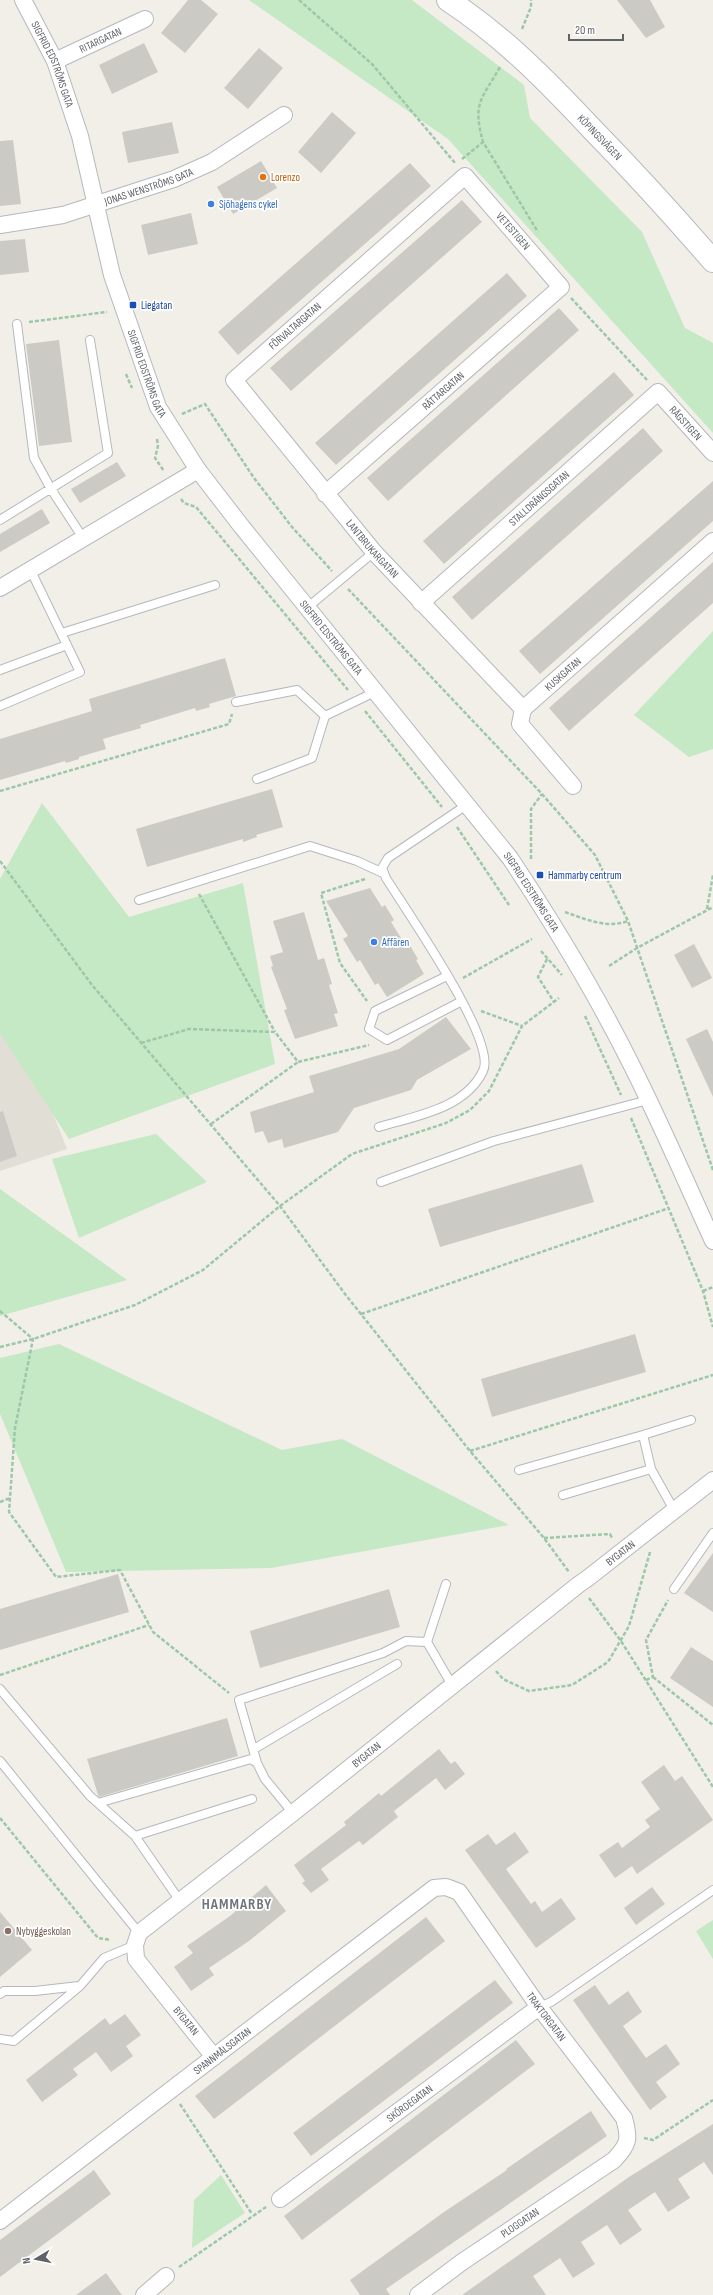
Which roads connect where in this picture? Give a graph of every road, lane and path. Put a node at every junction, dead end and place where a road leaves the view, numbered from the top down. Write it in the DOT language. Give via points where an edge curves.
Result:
graph roads {
  1 [pos="23,0"];
  2 [pos="299,0"];
  3 [pos="448,0"];
  4 [pos="461,0"];
  5 [pos="531,0"];
  6 [pos="145,19"];
  7 [pos="479,20"];
  8 [pos="522,29"];
  9 [pos="55,61"];
  10 [pos="500,67"];
  11 [pos="284,115"];
  12 [pos="483,142"];
  13 [pos="461,170"];
  14 [pos="96,205"];
  15 [pos="0,225"];
  16 [pos="541,238"];
  17 [pos="713,261"];
  18 [pos="561,287"];
  19 [pos="124,310"];
  20 [pos="17,324"];
  21 [pos="90,340"];
  22 [pos="126,374"];
  23 [pos="658,392"];
  24 [pos="134,393"];
  25 [pos="169,424"];
  26 [pos="156,436"];
  27 [pos="713,454"];
  28 [pos="198,470"];
  29 [pos="172,485"];
  30 [pos="51,489"];
  31 [pos="325,494"];
  32 [pos="0,520"];
  33 [pos="83,538"];
  34 [pos="713,541"];
  35 [pos="374,552"];
  36 [pos="30,569"];
  37 [pos="340,580"];
  38 [pos="215,585"];
  39 [pos="0,588"];
  40 [pos="421,603"];
  41 [pos="308,607"];
  42 [pos="62,632"];
  43 [pos="67,645"];
  44 [pos="0,670"];
  45 [pos="377,691"];
  46 [pos="256,698"];
  47 [pos="356,700"];
  48 [pos="236,702"];
  49 [pos="0,706"];
  50 [pos="523,709"];
  51 [pos="324,716"];
  52 [pos="257,779"];
  53 [pos="572,786"];
  54 [pos="0,791"];
  55 [pos="542,794"];
  56 [pos="468,804"];
  57 [pos="450,816"];
  58 [pos="531,861"];
  59 [pos="0,862"];
  60 [pos="383,873"];
  61 [pos="713,875"];
  62 [pos="193,883"];
  63 [pos="139,900"];
  64 [pos="509,905"];
  65 [pos="713,907"];
  66 [pos="707,910"];
  67 [pos="562,911"];
  68 [pos="628,921"];
  69 [pos="532,939"];
  70 [pos="637,948"];
  71 [pos="541,951"];
  72 [pos="548,959"];
  73 [pos="609,966"];
  74 [pos="447,976"];
  75 [pos="564,978"];
  76 [pos="452,984"];
  77 [pos="554,1002"];
  78 [pos="464,1003"];
  79 [pos="375,1011"];
  80 [pos="583,1012"];
  81 [pos="522,1026"];
  82 [pos="275,1032"];
  83 [pos="387,1040"];
  84 [pos="141,1043"];
  85 [pos="298,1062"];
  86 [pos="648,1100"];
  87 [pos="626,1105"];
  88 [pos="211,1124"];
  89 [pos="379,1127"];
  90 [pos="713,1170"];
  91 [pos="381,1182"];
  92 [pos="280,1206"];
  93 [pos="669,1208"];
  94 [pos="713,1241"];
  95 [pos="713,1287"];
  96 [pos="703,1291"];
  97 [pos="0,1311"];
  98 [pos="361,1314"];
  99 [pos="713,1327"];
  100 [pos="33,1338"];
  101 [pos="0,1347"];
  102 [pos="713,1375"];
  103 [pos="691,1420"];
  104 [pos="643,1435"];
  105 [pos="470,1451"];
  106 [pos="651,1469"];
  107 [pos="519,1470"];
  108 [pos="713,1480"];
  109 [pos="563,1495"];
  110 [pos="10,1498"];
  111 [pos="0,1502"];
  112 [pos="674,1510"];
  113 [pos="713,1533"];
  114 [pos="641,1536"];
  115 [pos="621,1552"];
  116 [pos="446,1584"];
  117 [pos="674,1589"];
  118 [pos="150,1626"];
  119 [pos="621,1641"];
  120 [pos="427,1642"];
  121 [pos="486,1659"];
  122 [pos="397,1664"];
  123 [pos="0,1675"];
  124 [pos="653,1677"];
  125 [pos="646,1680"];
  126 [pos="452,1686"];
  127 [pos="0,1689"];
  128 [pos="239,1700"];
  129 [pos="713,1725"];
  130 [pos="254,1749"];
  131 [pos="0,1761"];
  132 [pos="257,1764"];
  133 [pos="713,1787"];
  134 [pos="252,1799"];
  135 [pos="98,1803"];
  136 [pos="293,1813"];
  137 [pos="0,1818"];
  138 [pos="135,1836"];
  139 [pos="448,1888"];
  140 [pos="713,1890"];
  141 [pos="180,1901"];
  142 [pos="137,1939"];
  143 [pos="80,1986"];
  144 [pos="0,1994"];
  145 [pos="539,2006"];
  146 [pos="0,2039"];
  147 [pos="214,2057"];
  148 [pos="171,2090"];
  149 [pos="713,2100"];
  150 [pos="628,2134"];
  151 [pos="280,2199"];
  152 [pos="252,2214"];
  153 [pos="0,2221"];
  154 [pos="166,2276"];
  155 [pos="144,2295"];
  156 [pos="418,2295"];
  1 -- 9 [label="street, SIGFRID EDSTRÖMS GATA"];
  2 -- 13 [label="path" via="372,64"];
  3 -- 7 [label="main road, KÖPINGSVÄGEN"];
  4 -- 7 [label="main road, KÖPINGSVÄGEN"];
  5 -- 8 [label="path" via="531,7"];
  6 -- 9 [label="street, RITARGATAN"];
  7 -- 17 [label="main road, KÖPINGSVÄGEN" via="535,68"];
  9 -- 14 [label="street, SIGFRID EDSTRÖMS GATA" via="80,136"];
  10 -- 12 [label="path" via="486,87 481,100 478,115"];
  11 -- 14 [label="street, JONAS WENSTRÖMS GATA" via="212,162"];
  12 -- 13 [label="path"];
  12 -- 16 [label="path"];
  13 -- 18 [label="street, VETESTIGEN"];
  13 -- 31 [label="street, FÖRVALTARGATAN" via="234,380"];
  14 -- 15 [label="street, JONAS WENSTRÖMS GATA" via="63,216"];
  14 -- 19 [label="street, SIGFRID EDSTRÖMS GATA" via="112,275"];
  18 -- 23 [label="path"];
  18 -- 31 [label="street, RÄTTARGATAN"];
  19 -- 20 [label="path"];
  19 -- 25 [label="street, SIGFRID EDSTRÖMS GATA" via="158,406"];
  20 -- 30 [label="lane" via="34,458"];
  21 -- 30 [label="lane" via="108,453"];
  22 -- 24 [label="path"];
  23 -- 27 [label="street, RÅGSTIGEN"];
  23 -- 40 [label="street, STALLDRÄNGSGATAN"];
  25 -- 28 [label="street, SIGFRID EDSTRÖMS GATA"];
  25 -- 37 [label="path" via="187,411 204,404 254,478 292,527"];
  26 -- 29 [label="path" via="158,446 155,458"];
  28 -- 29 [label="street"];
  28 -- 41 [label="street, SIGFRID EDSTRÖMS GATA"];
  29 -- 33 [label="street"];
  29 -- 47 [label="path" via="184,503 196,507"];
  30 -- 32 [label="lane"];
  30 -- 33 [label="lane"];
  31 -- 35 [label="street, LANTBRUKARGATAN"];
  33 -- 36 [label="street"];
  34 -- 50 [label="street, KUSKGATAN"];
  35 -- 37 [label="lane"];
  35 -- 40 [label="street, LANTBRUKARGATAN"];
  36 -- 39 [label="street"];
  36 -- 42 [label="lane"];
  37 -- 41 [label="lane"];
  37 -- 55 [label="path"];
  38 -- 42 [label="lane"];
  40 -- 50 [label="street"];
  41 -- 45 [label="street, SIGFRID EDSTRÖMS GATA"];
  42 -- 43 [label="lane"];
  43 -- 44 [label="lane"];
  43 -- 49 [label="lane" via="80,672"];
  45 -- 47 [label="lane"];
  45 -- 56 [label="street, SIGFRID EDSTRÖMS GATA"];
  46 -- 48 [label="lane"];
  46 -- 51 [label="lane" via="297,690"];
  46 -- 54 [label="path" via="232,714 230,724"];
  47 -- 51 [label="lane"];
  47 -- 57 [label="path"];
  50 -- 53 [label="street" via="520,724"];
  51 -- 52 [label="lane" via="312,758"];
  55 -- 58 [label="path" via="531,809"];
  55 -- 68 [label="path" via="595,855"];
  56 -- 57 [label="lane"];
  56 -- 86 [label="street, SIGFRID EDSTRÖMS GATA" via="510,858 544,910 607,1019"];
  57 -- 60 [label="lane" via="388,858 384,863"];
  57 -- 64 [label="path"];
  59 -- 84 [label="path" via="92,985"];
  60 -- 62 [label="lane" via="357,861 310,846"];
  60 -- 74 [label="lane"];
  60 -- 79 [label="path" via="321,893 340,963"];
  61 -- 66 [label="path"];
  62 -- 63 [label="lane"];
  62 -- 82 [label="path"];
  65 -- 66 [label="path"];
  66 -- 70 [label="path"];
  67 -- 68 [label="path" via="605,924 617,925"];
  68 -- 70 [label="path"];
  69 -- 76 [label="path"];
  70 -- 73 [label="path"];
  70 -- 90 [label="path"];
  71 -- 72 [label="path"];
  72 -- 75 [label="path"];
  72 -- 77 [label="path" via="538,977"];
  74 -- 76 [label="lane"];
  74 -- 79 [label="lane"];
  76 -- 78 [label="lane"];
  78 -- 81 [label="path"];
  78 -- 83 [label="lane"];
  78 -- 89 [label="lane" via="482,1042 485,1058 484,1070 477,1081 453,1103"];
  79 -- 83 [label="lane" via="370,1029"];
  80 -- 87 [label="path"];
  82 -- 84 [label="path" via="189,1029"];
  82 -- 85 [label="path"];
  83 -- 85 [label="path"];
  84 -- 88 [label="path"];
  85 -- 88 [label="path"];
  86 -- 87 [label="lane"];
  86 -- 94 [label="street, SIGFRID EDSTRÖMS GATA"];
  87 -- 91 [label="lane" via="494,1141"];
  87 -- 93 [label="path"];
  88 -- 92 [label="path"];
  92 -- 98 [label="path"];
  92 -- 100 [label="path" via="203,1270 135,1305"];
  93 -- 96 [label="path"];
  93 -- 98 [label="path"];
  95 -- 96 [label="path"];
  96 -- 99 [label="path"];
  97 -- 100 [label="path"];
  98 -- 105 [label="path"];
  100 -- 101 [label="path"];
  100 -- 110 [label="path" via="15,1428"];
  102 -- 105 [label="path"];
  103 -- 104 [label="lane"];
  104 -- 106 [label="lane"];
  104 -- 107 [label="lane"];
  105 -- 115 [label="path" via="544,1538 610,1534"];
  106 -- 109 [label="lane"];
  106 -- 112 [label="lane"];
  108 -- 112 [label="street, BYGATAN"];
  110 -- 111 [label="path"];
  110 -- 118 [label="path" via="9,1512 56,1577 120,1570"];
  112 -- 114 [label="street, BYGATAN"];
  113 -- 117 [label="lane"];
  114 -- 115 [label="street, BYGATAN"];
  114 -- 119 [label="path" via="651,1547 629,1626"];
  115 -- 121 [label="street, BYGATAN"];
  116 -- 120 [label="lane"];
  117 -- 124 [label="path" via="646,1640"];
  118 -- 123 [label="path"];
  118 -- 128 [label="path" via="153,1632"];
  119 -- 121 [label="path" via="608,1662 572,1685 529,1691 503,1679"];
  119 -- 125 [label="path"];
  120 -- 126 [label="lane"];
  120 -- 128 [label="lane" via="406,1641 384,1653"];
  121 -- 126 [label="street, BYGATAN"];
  122 -- 130 [label="lane"];
  124 -- 125 [label="path"];
  124 -- 129 [label="path"];
  125 -- 133 [label="path"];
  126 -- 136 [label="street, BYGATAN"];
  127 -- 135 [label="lane"];
  128 -- 130 [label="lane"];
  130 -- 132 [label="lane"];
  131 -- 142 [label="lane"];
  132 -- 135 [label="lane" via="251,1758"];
  132 -- 136 [label="lane" via="265,1779"];
  134 -- 138 [label="lane"];
  135 -- 138 [label="lane"];
  136 -- 141 [label="street, BYGATAN"];
  137 -- 142 [label="path" via="98,1938"];
  138 -- 141 [label="lane"];
  139 -- 145 [label="street, TRAKTORGATAN" via="459,1892"];
  139 -- 147 [label="street, SPANNMÅLSGATAN" via="434,1888"];
  140 -- 145 [label="lane" via="551,2002"];
  141 -- 142 [label="street, BYGATAN"];
  142 -- 143 [label="lane" via="104,1958"];
  142 -- 147 [label="street, BYGATAN" via="136,1959"];
  143 -- 144 [label="lane" via="35,1991 4,1991"];
  143 -- 146 [label="lane" via="14,2041"];
  145 -- 150 [label="street, TRAKTORGATAN" via="624,2118"];
  145 -- 151 [label="street, SKÖRDEGATAN"];
  147 -- 148 [label="street, SPANNMÅLSGATAN"];
  148 -- 152 [label="path"];
  148 -- 153 [label="street, SPANNMÅLSGATAN"];
  149 -- 150 [label="path" via="653,2140"];
  150 -- 156 [label="street, PLOGGATAN" via="626,2147 614,2160 462,2262"];
  151 -- 152 [label="path"];
  152 -- 154 [label="path"];
  154 -- 155 [label="street"];
}
